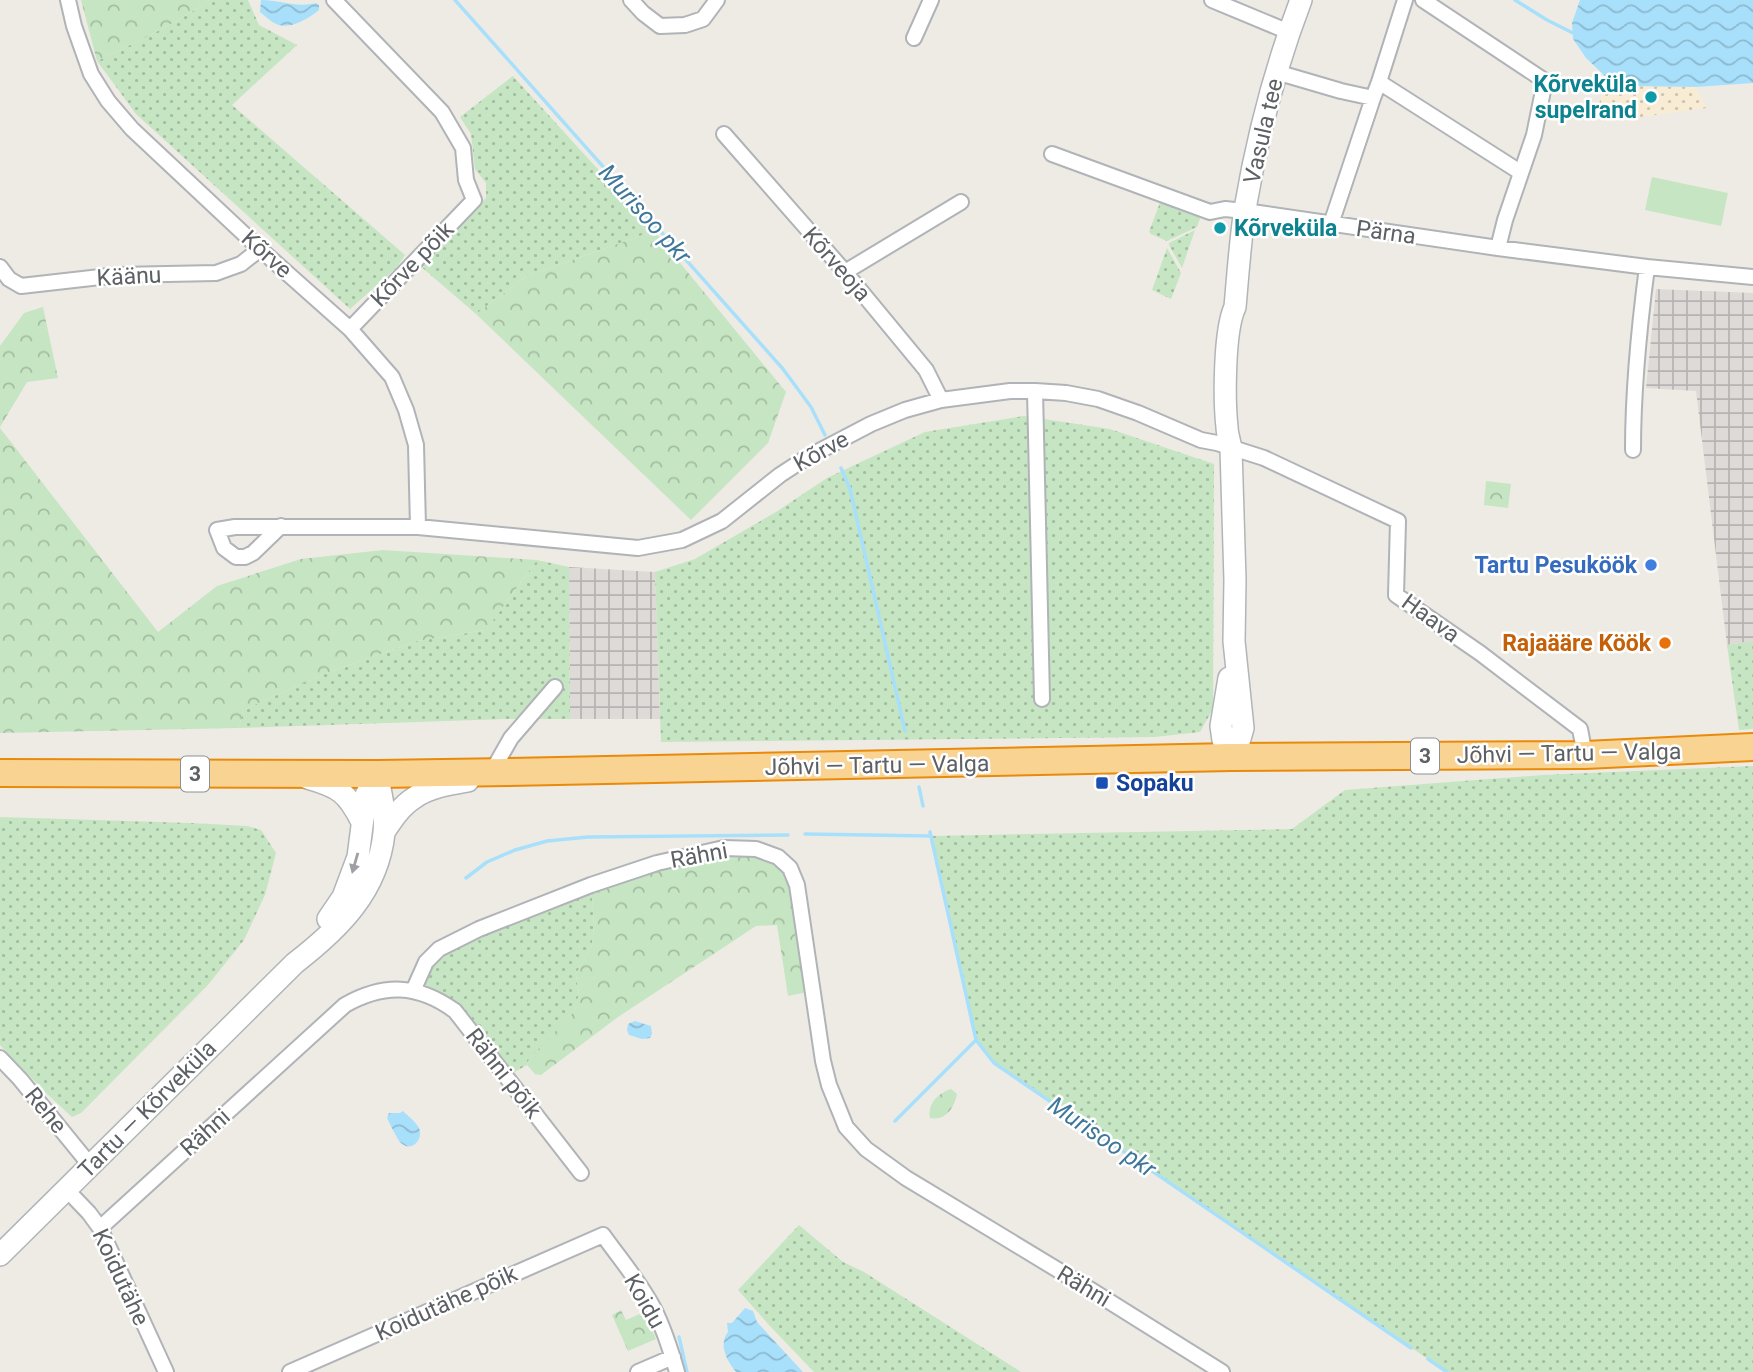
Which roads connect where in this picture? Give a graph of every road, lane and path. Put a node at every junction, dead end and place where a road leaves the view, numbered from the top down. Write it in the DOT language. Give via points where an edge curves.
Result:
graph roads {
  1 [pos="68,0"];
  2 [pos="334,0"];
  3 [pos="631,0"];
  4 [pos="717,0"];
  5 [pos="932,0"];
  6 [pos="1212,0"];
  7 [pos="1301,0"];
  8 [pos="1405,0"];
  9 [pos="1423,0"];
  10 [pos="1289,32"];
  11 [pos="914,38"];
  12 [pos="1276,72"];
  13 [pos="1379,82"];
  14 [pos="1373,98"];
  15 [pos="724,134"];
  16 [pos="1052,153"];
  17 [pos="1520,172"];
  18 [pos="961,202"];
  19 [pos="1245,211"];
  20 [pos="1331,224"];
  21 [pos="1498,248"];
  22 [pos="260,249"];
  23 [pos="0,267"];
  24 [pos="1647,267"];
  25 [pos="845,272"];
  26 [pos="1753,278"];
  27 [pos="350,329"];
  28 [pos="1035,391"];
  29 [pos="941,400"];
  30 [pos="1231,449"];
  31 [pos="1633,450"];
  32 [pos="281,526"];
  33 [pos="418,527"];
  34 [pos="1234,641"];
  35 [pos="555,687"];
  36 [pos="1042,699"];
  37 [pos="1220,726"];
  38 [pos="1243,727"];
  39 [pos="1753,747"];
  40 [pos="1585,755"];
  41 [pos="1231,757"];
  42 [pos="1276,757"];
  43 [pos="1182,758"];
  44 [pos="0,773"];
  45 [pos="500,773"];
  46 [pos="292,774"];
  47 [pos="377,774"];
  48 [pos="362,822"];
  49 [pos="384,832"];
  50 [pos="295,963"];
  51 [pos="413,991"];
  52 [pos="0,1058"];
  53 [pos="90,1165"];
  54 [pos="581,1173"];
  55 [pos="66,1189"];
  56 [pos="100,1228"];
  57 [pos="603,1235"];
  58 [pos="0,1255"];
  59 [pos="673,1357"];
  60 [pos="166,1372"];
  61 [pos="290,1372"];
  62 [pos="638,1372"];
  63 [pos="677,1372"];
  64 [pos="1222,1372"];
  1 -- 22 [label="street, Kõrve" via="91,74 108,101"];
  2 -- 27 [label="street, Kõrve põik" via="442,112 463,148 466,180 474,200"];
  3 -- 4 [label="street" via="660,26 703,19"];
  5 -- 11 [label="street"];
  6 -- 10 [label="street"];
  7 -- 10 [label="main road, Vasula tee"];
  8 -- 13 [label="street"];
  9 -- 17 [label="street" via="1545,81 1534,135"];
  10 -- 12 [label="main road, Vasula tee"];
  12 -- 14 [label="street"];
  12 -- 19 [label="main road, Vasula tee"];
  13 -- 14 [label="street"];
  13 -- 17 [label="street"];
  14 -- 20 [label="street"];
  15 -- 25 [label="street, Kõrveoja"];
  16 -- 19 [label="street, Pärna" via="1210,212"];
  17 -- 21 [label="street"];
  18 -- 25 [label="street"];
  19 -- 20 [label="street, Pärna"];
  19 -- 30 [label="main road, Vasula tee" via="1226,359"];
  20 -- 21 [label="street, Pärna"];
  21 -- 24 [label="street, Pärna"];
  22 -- 23 [label="street, Käänu" via="240,264 216,273 118,275 21,286"];
  22 -- 27 [label="street, Kõrve"];
  24 -- 26 [label="street, Pärna"];
  24 -- 31 [label="street" via="1637,345"];
  25 -- 29 [label="street, Kõrveoja" via="926,370"];
  27 -- 33 [label="street, Kõrve" via="392,377 406,410 416,445"];
  28 -- 29 [label="street, Kõrve"];
  28 -- 30 [label="street, Kõrve" via="1098,399"];
  28 -- 36 [label="street"];
  29 -- 33 [label="street, Kõrve" via="871,424 816,452 722,521 682,540 638,548"];
  30 -- 34 [label="main road, Vasula tee"];
  30 -- 40 [label="street, Haava" via="1264,458 1398,521 1396,595 1580,729"];
  32 -- 32 [label="street, Kõrve" via="236,527 217,530 224,548 236,557 245,557"];
  32 -- 33 [label="street, Kõrve"];
  34 -- 37 [label="main road, Vasula tee"];
  34 -- 38 [label="main road, Vasula tee"];
  35 -- 45 [label="street" via="511,738"];
  37 -- 41 [label="main road, Vasula tee"];
  37 -- 43 [label="main road"];
  38 -- 41 [label="main road, Vasula tee"];
  38 -- 42 [label="main road"];
  39 -- 40 [label="highway, Jõhvi — Tartu — Valga / 3"];
  40 -- 42 [label="highway, Jõhvi — Tartu — Valga / 3"];
  41 -- 42 [label="highway, Jõhvi — Tartu — Valga / 3"];
  41 -- 43 [label="highway, Jõhvi — Tartu — Valga / 3"];
  43 -- 45 [label="highway, Jõhvi — Tartu — Valga / 3"];
  44 -- 46 [label="highway, Jõhvi — Tartu — Valga / 3"];
  45 -- 47 [label="highway, Jõhvi — Tartu — Valga / 3"];
  45 -- 49 [label="main road" via="443,785 414,797"];
  46 -- 47 [label="highway, Jõhvi — Tartu — Valga / 3"];
  46 -- 48 [label="main road" via="346,795"];
  47 -- 48 [label="main road, Tartu — Kõrveküla" via="366,795"];
  47 -- 49 [label="main road, Tartu — Kõrveküla"];
  48 -- 50 [label="main road, Tartu — Kõrveküla, one-way" via="358,857 344,897"];
  49 -- 50 [label="main road, Tartu — Kõrveküla" via="377,865 362,896 326,939"];
  50 -- 53 [label="main road, Tartu — Kõrveküla"];
  51 -- 54 [label="street, Rähni põik" via="438,999 455,1011"];
  51 -- 56 [label="street, Rähni" via="382,991 345,1005"];
  51 -- 64 [label="street, Rähni" via="426,962 439,949 592,885 657,863 724,848 756,849 778,857 797,885 823,1061 846,1127 855,1139 906,1178"];
  52 -- 53 [label="street, Rehe"];
  53 -- 55 [label="main road, Tartu — Kõrveküla"];
  55 -- 56 [label="street, Koidutähe"];
  55 -- 58 [label="main road, Tartu — Kõrveküla"];
  56 -- 60 [label="street, Koidutähe"];
  57 -- 59 [label="street, Koidu" via="653,1308"];
  57 -- 61 [label="street, Koidutähe põik"];
  59 -- 62 [label="street"];
  59 -- 63 [label="street, Koidu"];
}
